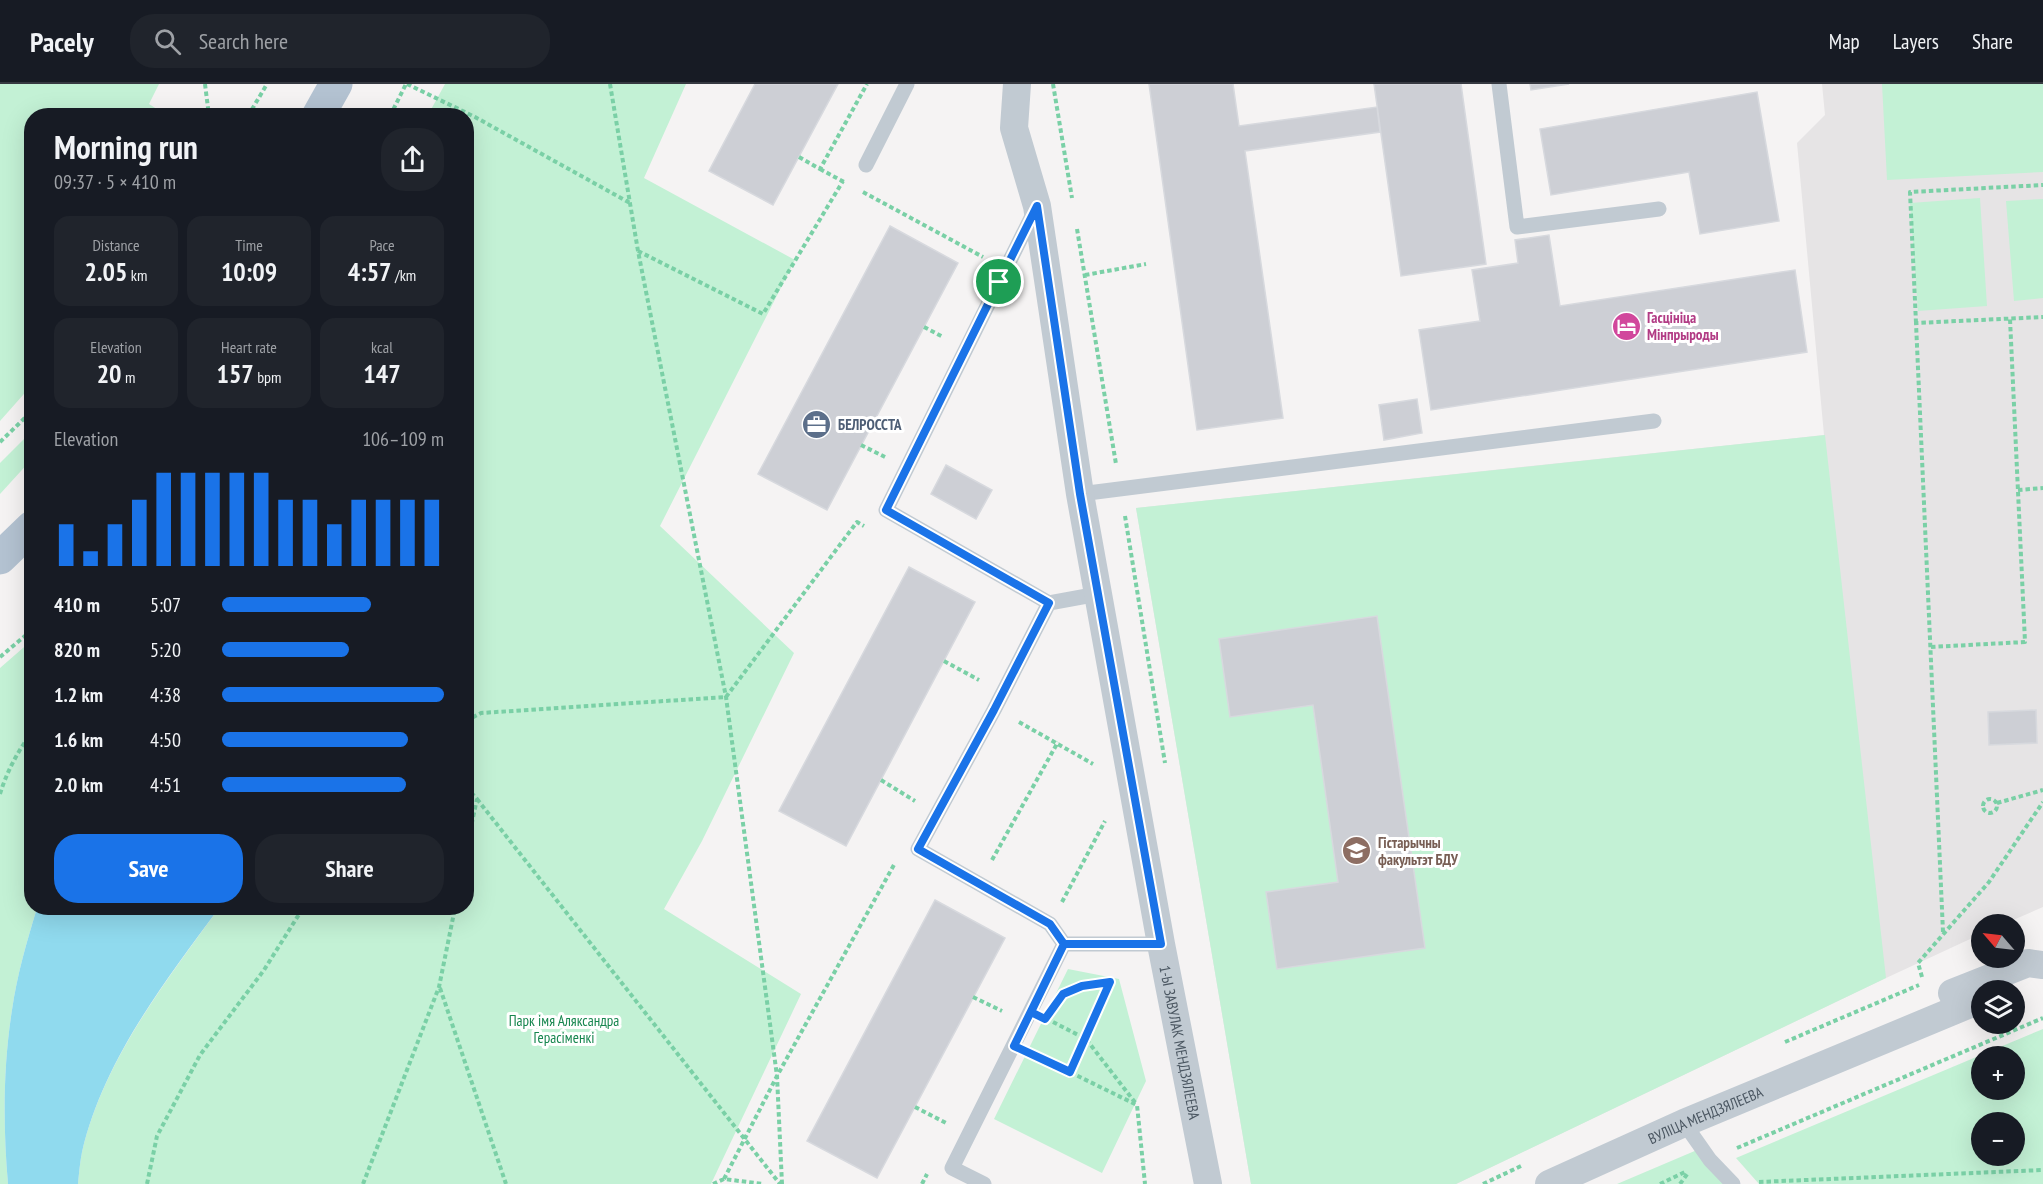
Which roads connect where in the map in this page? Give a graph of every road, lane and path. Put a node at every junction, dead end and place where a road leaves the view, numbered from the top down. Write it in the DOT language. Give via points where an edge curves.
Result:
graph roads {
  1 [pos="205,84"];
  2 [pos="267,84"];
  3 [pos="336,84"];
  4 [pos="406,84"];
  5 [pos="610,84"];
  6 [pos="867,84"];
  7 [pos="907,84"];
  8 [pos="1017,84"];
  9 [pos="1053,84"];
  10 [pos="1499,84"];
  11 [pos="208,108"];
  12 [pos="253,108"];
  13 [pos="322,108"];
  14 [pos="394,108"];
  15 [pos="456,108"];
  16 [pos="474,117"];
  17 [pos="799,157"];
  18 [pos="866,165"];
  19 [pos="820,169"];
  20 [pos="843,181"];
  21 [pos="2043,185"];
  22 [pos="631,203"];
  23 [pos="1037,206"];
  24 [pos="1074,208"];
  25 [pos="1659,208"];
  26 [pos="1076,219"];
  27 [pos="638,251"];
  28 [pos="990,261"];
  29 [pos="1146,264"];
  30 [pos="1085,275"];
  31 [pos="2043,317"];
  32 [pos="2010,319"];
  33 [pos="1916,323"];
  34 [pos="924,327"];
  35 [pos="948,341"];
  36 [pos="24,419"];
  37 [pos="1654,421"];
  38 [pos="0,442"];
  39 [pos="861,445"];
  40 [pos="888,459"];
  41 [pos="2043,488"];
  42 [pos="1120,490"];
  43 [pos="2018,490"];
  44 [pos="1080,494"];
  45 [pos="862,512"];
  46 [pos="858,522"];
  47 [pos="868,528"];
  48 [pos="24,535"];
  49 [pos="0,558"];
  50 [pos="1098,594"];
  51 [pos="1049,603"];
  52 [pos="24,637"];
  53 [pos="1930,647"];
  54 [pos="0,657"];
  55 [pos="944,661"];
  56 [pos="982,681"];
  57 [pos="726,697"];
  58 [pos="994,710"];
  59 [pos="474,717"];
  60 [pos="1058,742"];
  61 [pos="24,743"];
  62 [pos="1167,772"];
  63 [pos="881,780"];
  64 [pos="1132,788"];
  65 [pos="2043,790"];
  66 [pos="0,794"];
  67 [pos="474,796"];
  68 [pos="477,799"];
  69 [pos="917,802"];
  70 [pos="2043,802"];
  71 [pos="1997,803"];
  72 [pos="474,813"];
  73 [pos="897,860"];
  74 [pos="979,884"];
  75 [pos="299,915"];
  76 [pos="454,915"];
  77 [pos="1943,932"];
  78 [pos="1064,944"];
  79 [pos="1161,944"];
  80 [pos="2043,965"];
  81 [pos="2043,973"];
  82 [pos="2025,980"];
  83 [pos="1924,983"];
  84 [pos="439,987"];
  85 [pos="973,997"];
  86 [pos="1971,1004"];
  87 [pos="1031,1012"];
  88 [pos="1009,1014"];
  89 [pos="2043,1018"];
  90 [pos="1045,1019"];
  91 [pos="1086,1039"];
  92 [pos="1014,1046"];
  93 [pos="1864,1048"];
  94 [pos="1070,1072"];
  95 [pos="777,1076"];
  96 [pos="1137,1105"];
  97 [pos="915,1107"];
  98 [pos="1684,1124"];
  99 [pos="952,1126"];
  100 [pos="745,1137"];
  101 [pos="1710,1160"];
  102 [pos="2043,1170"];
  103 [pos="724,1179"];
  104 [pos="147,1184"];
  105 [pos="363,1184"];
  106 [pos="506,1184"];
  107 [pos="713,1184"];
  108 [pos="763,1184"];
  109 [pos="781,1184"];
  110 [pos="922,1184"];
  111 [pos="927,1184"];
  112 [pos="984,1184"];
  113 [pos="1145,1184"];
  114 [pos="1208,1184"];
  115 [pos="1549,1184"];
  116 [pos="1660,1184"];
  117 [pos="1732,1184"];
  1 -- 11 [label="path"];
  2 -- 12 [label="path"];
  3 -- 13 [label="main road"];
  4 -- 14 [label="path"];
  4 -- 15 [label="path"];
  5 -- 22 [label="path"];
  6 -- 19 [label="path"];
  7 -- 18 [label="lane"];
  8 -- 23 [label="street, 1-Ы ЗАВУЛАК МЕНДЗЯЛЕЕВА" via="1014,128"];
  9 -- 24 [label="path"];
  10 -- 25 [label="lane" via="1517,227"];
  16 -- 22 [label="path"];
  17 -- 19 [label="path"];
  19 -- 20 [label="path"];
  20 -- 27 [label="path" via="763,314"];
  20 -- 28 [label="path"];
  21 -- 33 [label="path" via="1910,192"];
  22 -- 27 [label="path"];
  23 -- 44 [label="street, 1-Ы ЗАВУЛАК МЕНДЗЯЛЕЕВА"];
  23 -- 51 [label="lane" via="886,510"];
  26 -- 30 [label="path"];
  27 -- 57 [label="path"];
  29 -- 30 [label="path"];
  30 -- 42 [label="path"];
  31 -- 32 [label="path"];
  32 -- 33 [label="path"];
  32 -- 43 [label="path"];
  33 -- 53 [label="path"];
  34 -- 35 [label="path"];
  36 -- 38 [label="path"];
  37 -- 42 [label="lane"];
  39 -- 40 [label="path"];
  41 -- 43 [label="path"];
  42 -- 44 [label="lane"];
  42 -- 62 [label="path"];
  43 -- 53 [label="path" via="2025,642"];
  44 -- 50 [label="street, 1-Ы ЗАВУЛАК МЕНДЗЯЛЕЕВА"];
  45 -- 46 [label="path"];
  46 -- 47 [label="path"];
  46 -- 57 [label="path"];
  48 -- 49 [label="main road"];
  50 -- 51 [label="lane"];
  50 -- 64 [label="street, 1-Ы ЗАВУЛАК МЕНДЗЯЛЕЕВА"];
  51 -- 58 [label="lane"];
  52 -- 54 [label="path"];
  53 -- 77 [label="path"];
  55 -- 56 [label="path"];
  57 -- 59 [label="path" via="481,713"];
  57 -- 95 [label="path"];
  58 -- 60 [label="path"];
  58 -- 74 [label="lane" via="918,849"];
  60 -- 64 [label="path"];
  60 -- 74 [label="path"];
  61 -- 66 [label="path"];
  63 -- 69 [label="path"];
  64 -- 79 [label="street, 1-Ы ЗАВУЛАК МЕНДЗЯЛЕЕВА"];
  65 -- 71 [label="path"];
  67 -- 68 [label="path"];
  68 -- 72 [label="path"];
  68 -- 100 [label="path"];
  70 -- 77 [label="path" via="1989,882"];
  73 -- 95 [label="path"];
  74 -- 78 [label="lane" via="1050,924"];
  75 -- 104 [label="path" via="264,970 200,1055 157,1136"];
  76 -- 84 [label="path"];
  77 -- 83 [label="path" via="1918,963"];
  78 -- 79 [label="lane"];
  78 -- 87 [label="lane"];
  79 -- 114 [label="street, 1-Ы ЗАВУЛАК МЕНДЗЯЛЕЕВА"];
  80 -- 93 [label="street" via="2028,963 1876,1024"];
  81 -- 82 [label="street"];
  84 -- 105 [label="path"];
  84 -- 106 [label="path"];
  85 -- 88 [label="path"];
  86 -- 93 [label="street, ВУЛІЦА МЕНДЗЯЛЕЕВА"];
  87 -- 90 [label="path"];
  87 -- 92 [label="lane"];
  89 -- 101 [label="path"];
  90 -- 91 [label="path"];
  90 -- 91 [label="path" via="1063,994 1082,986 1110,982"];
  91 -- 94 [label="path"];
  91 -- 96 [label="path"];
  92 -- 94 [label="path"];
  92 -- 112 [label="lane" via="952,1168"];
  93 -- 98 [label="street, ВУЛІЦА МЕНДЗЯЛЕЕВА"];
  94 -- 96 [label="path"];
  95 -- 100 [label="path"];
  95 -- 109 [label="path"];
  96 -- 113 [label="path"];
  97 -- 99 [label="path"];
  98 -- 101 [label="lane"];
  98 -- 115 [label="street, ВУЛІЦА МЕНДЗЯЛЕЕВА"];
  100 -- 103 [label="path"];
  100 -- 109 [label="path"];
  101 -- 116 [label="path"];
  101 -- 117 [label="lane"];
  102 -- 117 [label="path"];
  103 -- 107 [label="path"];
  103 -- 108 [label="path"];
  110 -- 111 [label="path"];
}
